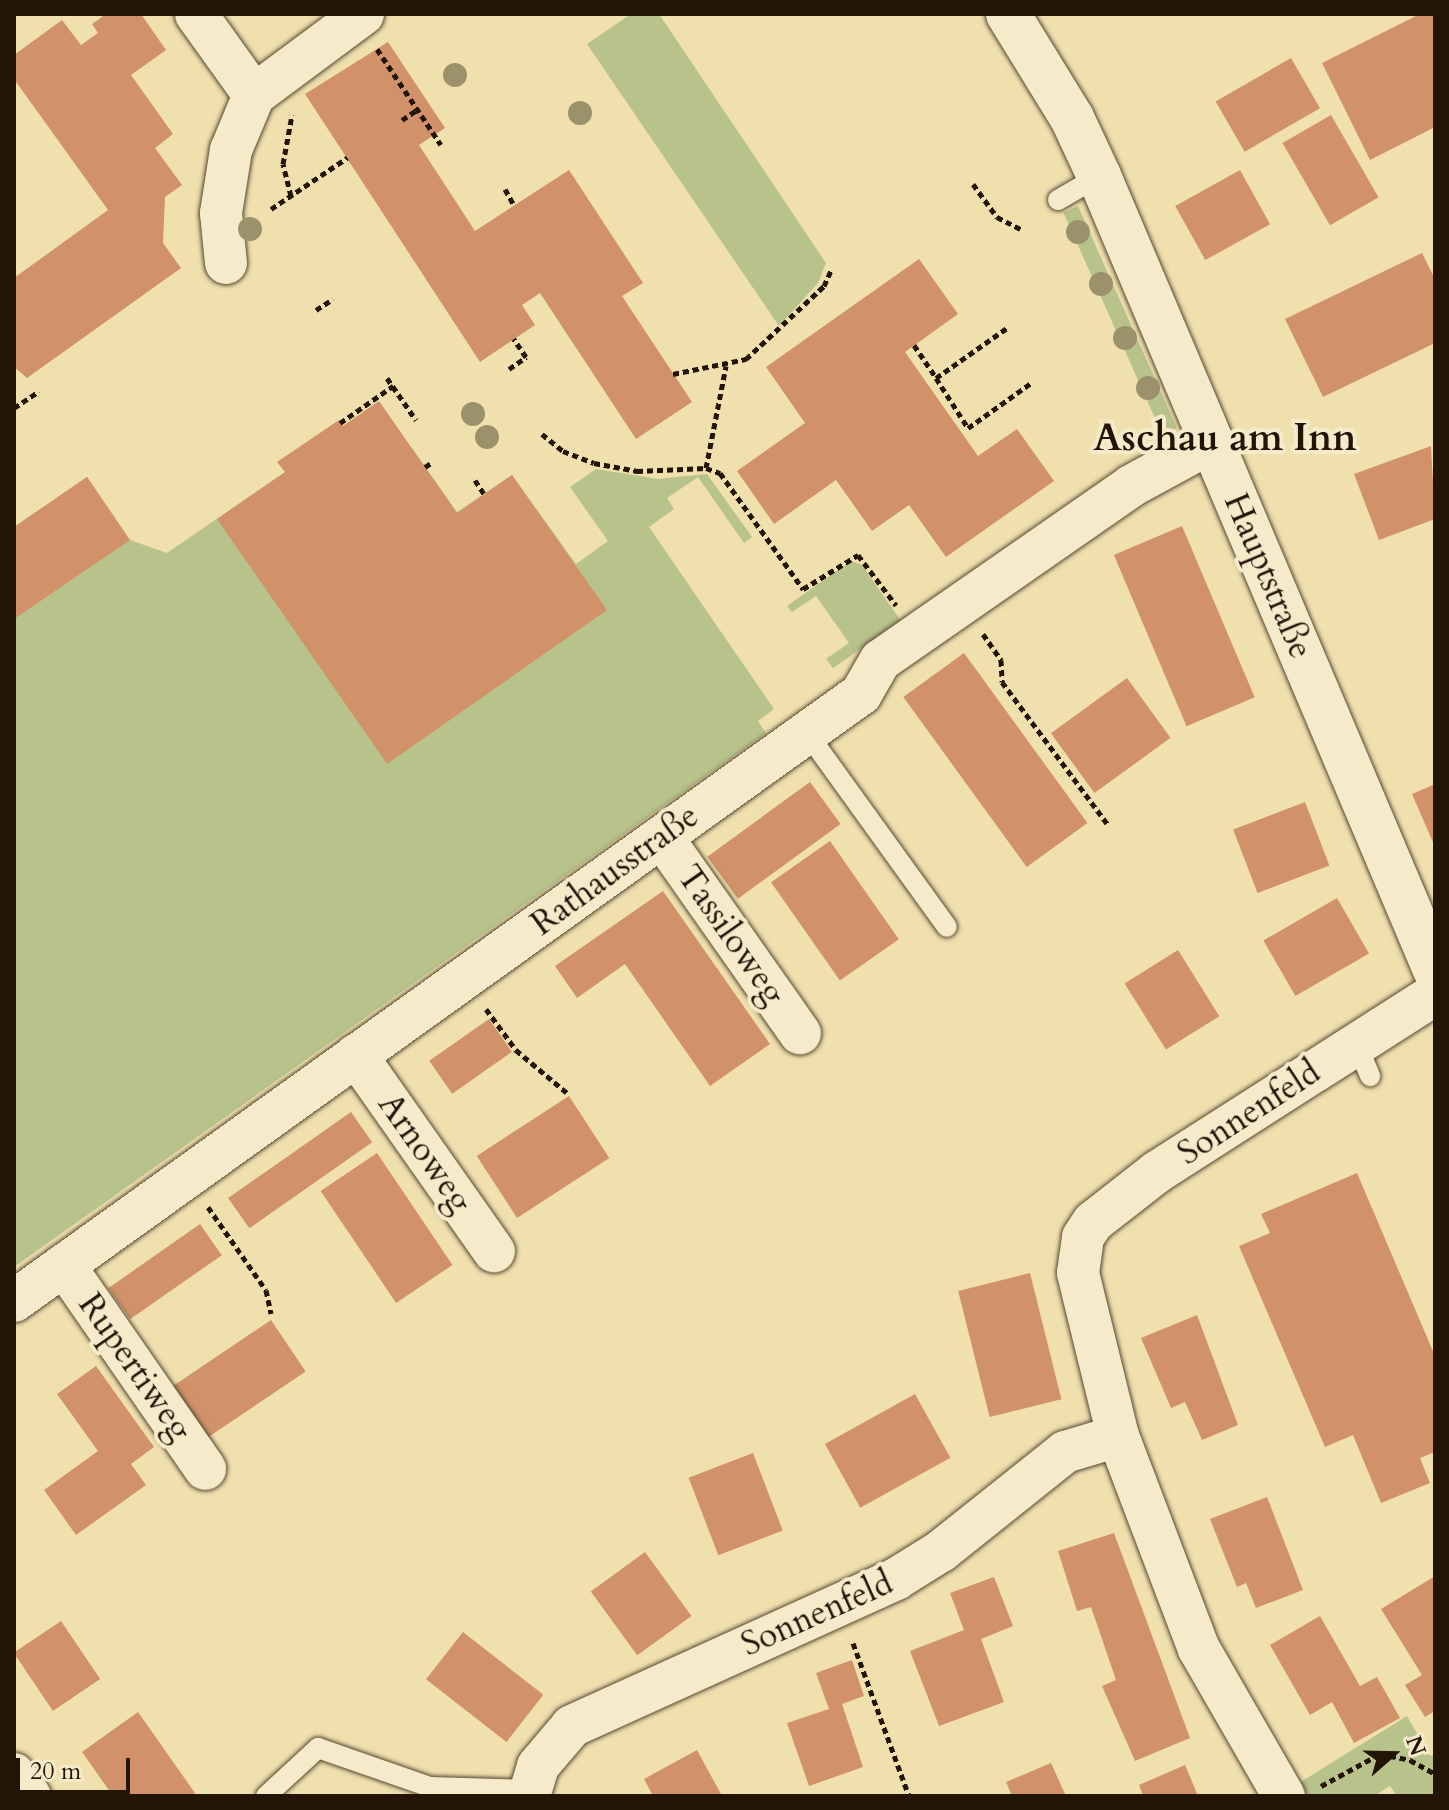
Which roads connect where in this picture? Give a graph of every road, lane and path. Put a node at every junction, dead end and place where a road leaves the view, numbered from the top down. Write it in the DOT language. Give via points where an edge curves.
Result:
graph roads {
  1 [pos="196,14"];
  2 [pos="1008,14"];
  3 [pos="360,16"];
  4 [pos="254,95"];
  5 [pos="293,108"];
  6 [pos="417,110"];
  7 [pos="402,120"];
  8 [pos="441,145"];
  9 [pos="347,158"];
  10 [pos="1099,176"];
  11 [pos="973,184"];
  12 [pos="505,189"];
  13 [pos="291,196"];
  14 [pos="1058,200"];
  15 [pos="514,205"];
  16 [pos="271,209"];
  17 [pos="1024,231"];
  18 [pos="226,263"];
  19 [pos="831,270"];
  20 [pos="333,299"];
  21 [pos="316,310"];
  22 [pos="1007,328"];
  23 [pos="514,339"];
  24 [pos="914,345"];
  25 [pos="726,366"];
  26 [pos="509,369"];
  27 [pos="673,374"];
  28 [pos="387,378"];
  29 [pos="936,378"];
  30 [pos="1031,383"];
  31 [pos="393,386"];
  32 [pos="39,391"];
  33 [pos="14,408"];
  34 [pos="416,420"];
  35 [pos="340,423"];
  36 [pos="542,434"];
  37 [pos="1212,442"];
  38 [pos="706,468"];
  39 [pos="475,480"];
  40 [pos="484,494"];
  41 [pos="961,604"];
  42 [pos="916,635"];
  43 [pos="807,733"];
  44 [pos="1109,826"];
  45 [pos="662,837"];
  46 [pos="947,927"];
  47 [pos="1431,950"];
  48 [pos="464,979"];
  49 [pos="1435,994"];
  50 [pos="800,1033"];
  51 [pos="356,1055"];
  52 [pos="567,1093"];
  53 [pos="187,1177"];
  54 [pos="494,1251"];
  55 [pos="64,1265"];
  56 [pos="14,1301"];
  57 [pos="271,1313"];
  58 [pos="1118,1436"];
  59 [pos="205,1469"];
  60 [pos="838,1605"];
  61 [pos="14,1774"];
  62 [pos="1435,1774"];
  63 [pos="1301,1792"];
  64 [pos="530,1793"];
  65 [pos="30,1796"];
  66 [pos="266,1796"];
  67 [pos="909,1796"];
  1 -- 4 [label="street"];
  2 -- 10 [label="main road, Hauptstraße" via="1072,118"];
  3 -- 4 [label="street"];
  3 -- 6 [label="path"];
  4 -- 18 [label="street" via="231,150 221,213"];
  5 -- 13 [label="path" via="283,164"];
  6 -- 7 [label="path"];
  6 -- 8 [label="path"];
  9 -- 13 [label="path"];
  10 -- 14 [label="lane"];
  10 -- 37 [label="main road, Hauptstraße"];
  11 -- 17 [label="path" via="997,217"];
  12 -- 15 [label="path"];
  13 -- 16 [label="path"];
  19 -- 25 [label="path" via="824,286 781,330 746,359"];
  20 -- 21 [label="path"];
  22 -- 29 [label="path"];
  23 -- 26 [label="path" via="526,357"];
  24 -- 29 [label="path"];
  25 -- 27 [label="path"];
  25 -- 38 [label="path"];
  28 -- 31 [label="path"];
  29 -- 30 [label="path" via="968,428"];
  31 -- 34 [label="path"];
  31 -- 35 [label="path"];
  32 -- 33 [label="path"];
  36 -- 38 [label="path" via="563,451 594,463 637,471"];
  37 -- 41 [label="street, Rathausstraße" via="1126,477"];
  37 -- 47 [label="main road, Hauptstraße"];
  38 -- 42 [label="path" via="720,473 803,589 858,555"];
  39 -- 40 [label="path"];
  41 -- 42 [label="street, Rathausstraße"];
  41 -- 44 [label="path" via="1001,660 1002,682"];
  42 -- 43 [label="street, Rathausstraße" via="881,660 861,694"];
  43 -- 45 [label="street, Rathausstraße"];
  43 -- 46 [label="lane"];
  45 -- 48 [label="street, Rathausstraße"];
  45 -- 50 [label="street, Tassiloweg"];
  48 -- 51 [label="street, Rathausstraße"];
  48 -- 52 [label="path" via="516,1050"];
  49 -- 58 [label="street, Sonnenfeld" via="1363,1060 1125,1194 1083,1237 1078,1273"];
  51 -- 53 [label="street, Rathausstraße"];
  51 -- 54 [label="street, Arnoweg"];
  53 -- 55 [label="street, Rathausstraße"];
  53 -- 57 [label="path" via="266,1290"];
  55 -- 56 [label="street, Rathausstraße"];
  55 -- 59 [label="street, Rupertiweg"];
  58 -- 60 [label="street, Sonnenfeld" via="1065,1452 941,1551"];
  58 -- 63 [label="street, Sonnenfeld" via="1199,1649"];
  60 -- 64 [label="street, Sonnenfeld" via="572,1726 538,1766"];
  60 -- 67 [label="path"];
  61 -- 65 [label="street"];
  62 -- 63 [label="path" via="1398,1756 1380,1754"];
  64 -- 66 [label="lane" via="430,1787 318,1748"];
}
